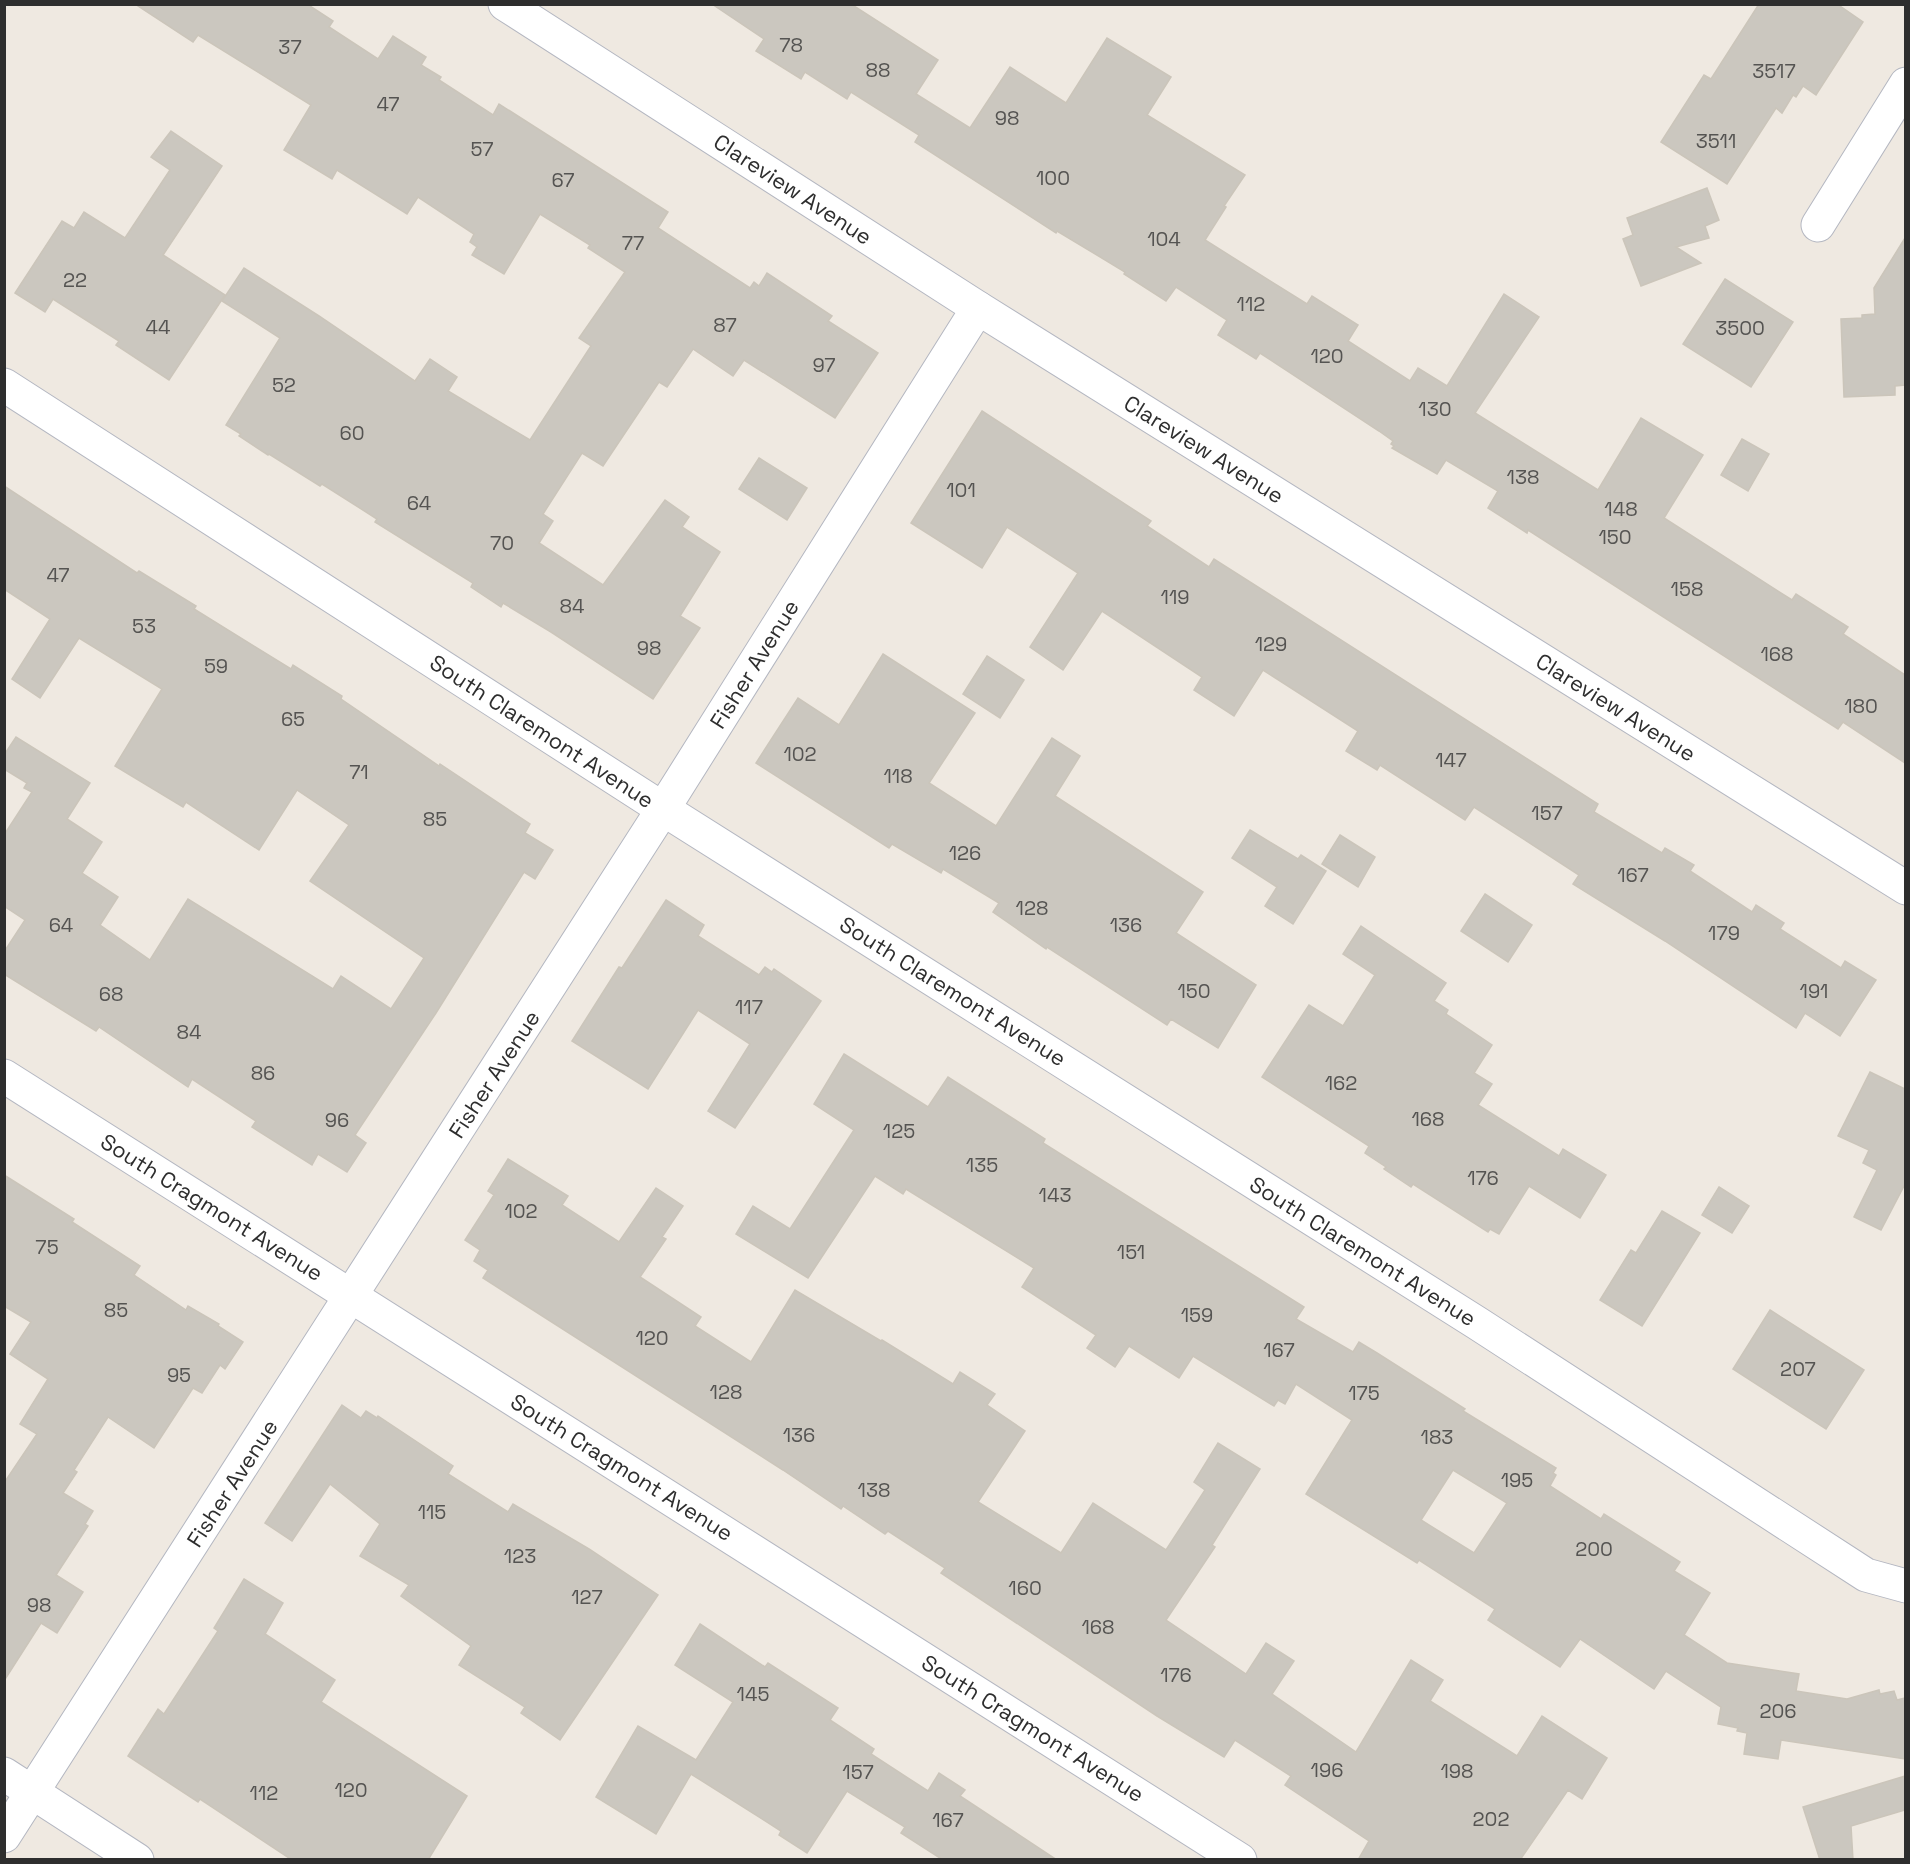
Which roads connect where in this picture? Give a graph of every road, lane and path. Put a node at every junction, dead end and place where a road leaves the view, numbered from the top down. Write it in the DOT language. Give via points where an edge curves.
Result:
graph roads {
  1 [pos="505,4"];
  2 [pos="1905,84"];
  3 [pos="1818,225"];
  4 [pos="978,308"];
  5 [pos="4,385"];
  6 [pos="663,809"];
  7 [pos="1905,888"];
  8 [pos="4,1076"];
  9 [pos="352,1296"];
  10 [pos="1905,1586"];
  11 [pos="4,1774"];
  12 [pos="33,1792"];
  13 [pos="4,1836"];
  14 [pos="137,1860"];
  15 [pos="1240,1860"];
  1 -- 4 [label="street, Clareview Avenue"];
  2 -- 3 [label="street"];
  4 -- 6 [label="street, Fisher Avenue"];
  4 -- 7 [label="street, Clareview Avenue"];
  5 -- 6 [label="street, South Claremont Avenue"];
  6 -- 9 [label="street, Fisher Avenue"];
  6 -- 10 [label="street, South Claremont Avenue" via="1477,1323 1866,1575"];
  8 -- 9 [label="street, South Cragmont Avenue"];
  9 -- 12 [label="street, Fisher Avenue"];
  9 -- 15 [label="street, South Cragmont Avenue"];
  11 -- 12 [label="street"];
  12 -- 13 [label="street, Fisher Avenue"];
  12 -- 14 [label="street"];
}
